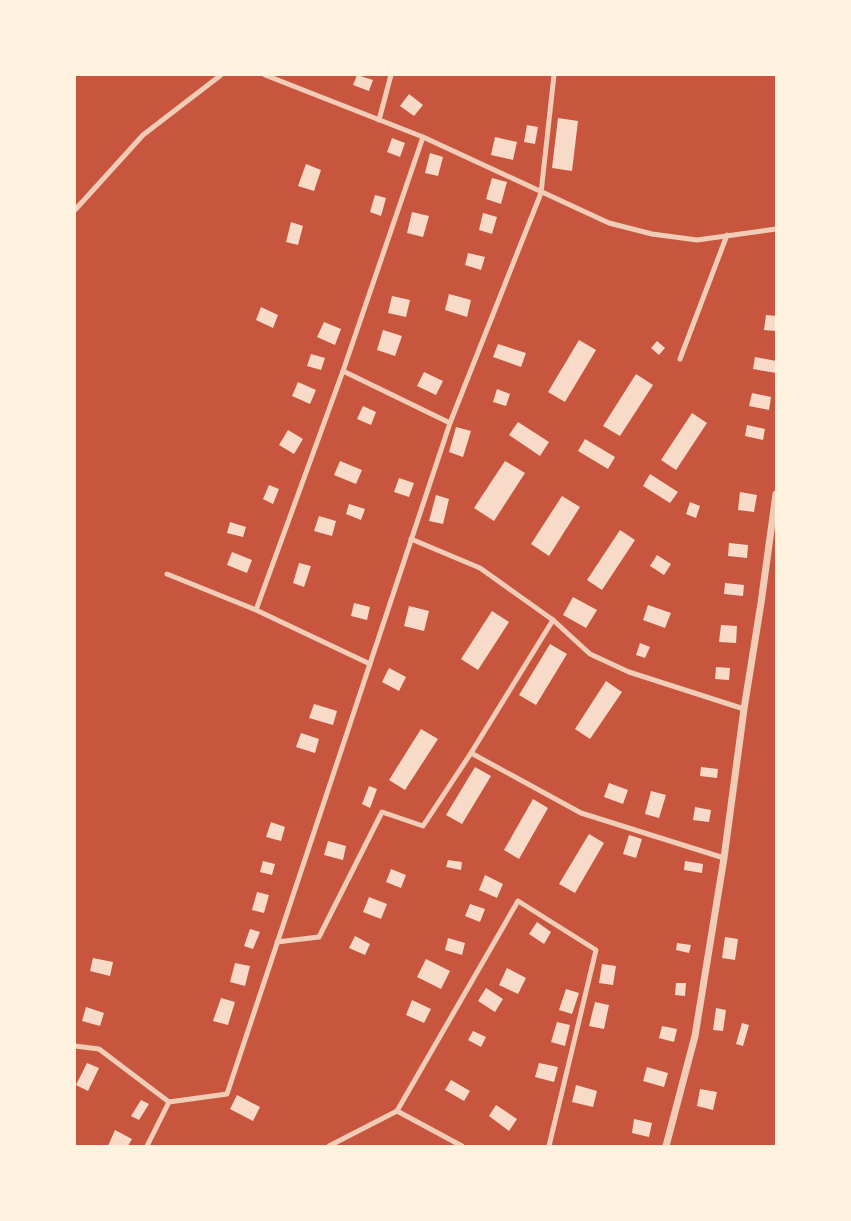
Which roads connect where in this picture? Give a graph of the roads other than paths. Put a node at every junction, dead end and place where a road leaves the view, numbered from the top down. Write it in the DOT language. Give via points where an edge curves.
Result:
graph roads {
  1 [pos="221,75"];
  2 [pos="265,75"];
  3 [pos="391,75"];
  4 [pos="554,75"];
  5 [pos="379,120"];
  6 [pos="423,137"];
  7 [pos="542,193"];
  8 [pos="75,210"];
  9 [pos="776,229"];
  10 [pos="727,235"];
  11 [pos="680,359"];
  12 [pos="342,371"];
  13 [pos="450,423"];
  14 [pos="776,494"];
  15 [pos="411,539"];
  16 [pos="167,574"];
  17 [pos="256,610"];
  18 [pos="553,620"];
  19 [pos="370,664"];
  20 [pos="744,709"];
  21 [pos="471,753"];
  22 [pos="724,858"];
  23 [pos="277,942"];
  24 [pos="75,1046"];
  25 [pos="169,1102"];
  26 [pos="397,1111"];
  27 [pos="147,1146"];
  28 [pos="330,1146"];
  29 [pos="462,1146"];
  30 [pos="549,1146"];
  31 [pos="666,1146"];
  1 -- 8 [label="street" via="142,135"];
  2 -- 5 [label="street"];
  3 -- 5 [label="street"];
  4 -- 7 [label="street"];
  5 -- 6 [label="street"];
  6 -- 7 [label="street"];
  6 -- 12 [label="street"];
  7 -- 10 [label="street" via="609,223 652,234 697,240"];
  7 -- 13 [label="street"];
  9 -- 10 [label="street"];
  10 -- 11 [label="street"];
  12 -- 13 [label="street"];
  12 -- 17 [label="street"];
  13 -- 15 [label="street"];
  14 -- 20 [label="street"];
  15 -- 18 [label="street" via="480,568"];
  15 -- 19 [label="street"];
  16 -- 17 [label="street"];
  17 -- 19 [label="street"];
  18 -- 20 [label="street" via="590,654 629,672"];
  18 -- 21 [label="street"];
  19 -- 23 [label="street"];
  20 -- 22 [label="street"];
  21 -- 22 [label="street" via="581,813"];
  21 -- 23 [label="street" via="423,826 382,812 319,937"];
  22 -- 31 [label="street" via="695,1036"];
  23 -- 25 [label="street" via="226,1094"];
  24 -- 25 [label="street" via="99,1050"];
  25 -- 27 [label="street"];
  26 -- 28 [label="street"];
  26 -- 29 [label="street"];
  26 -- 30 [label="street" via="518,902 596,950"];
}
